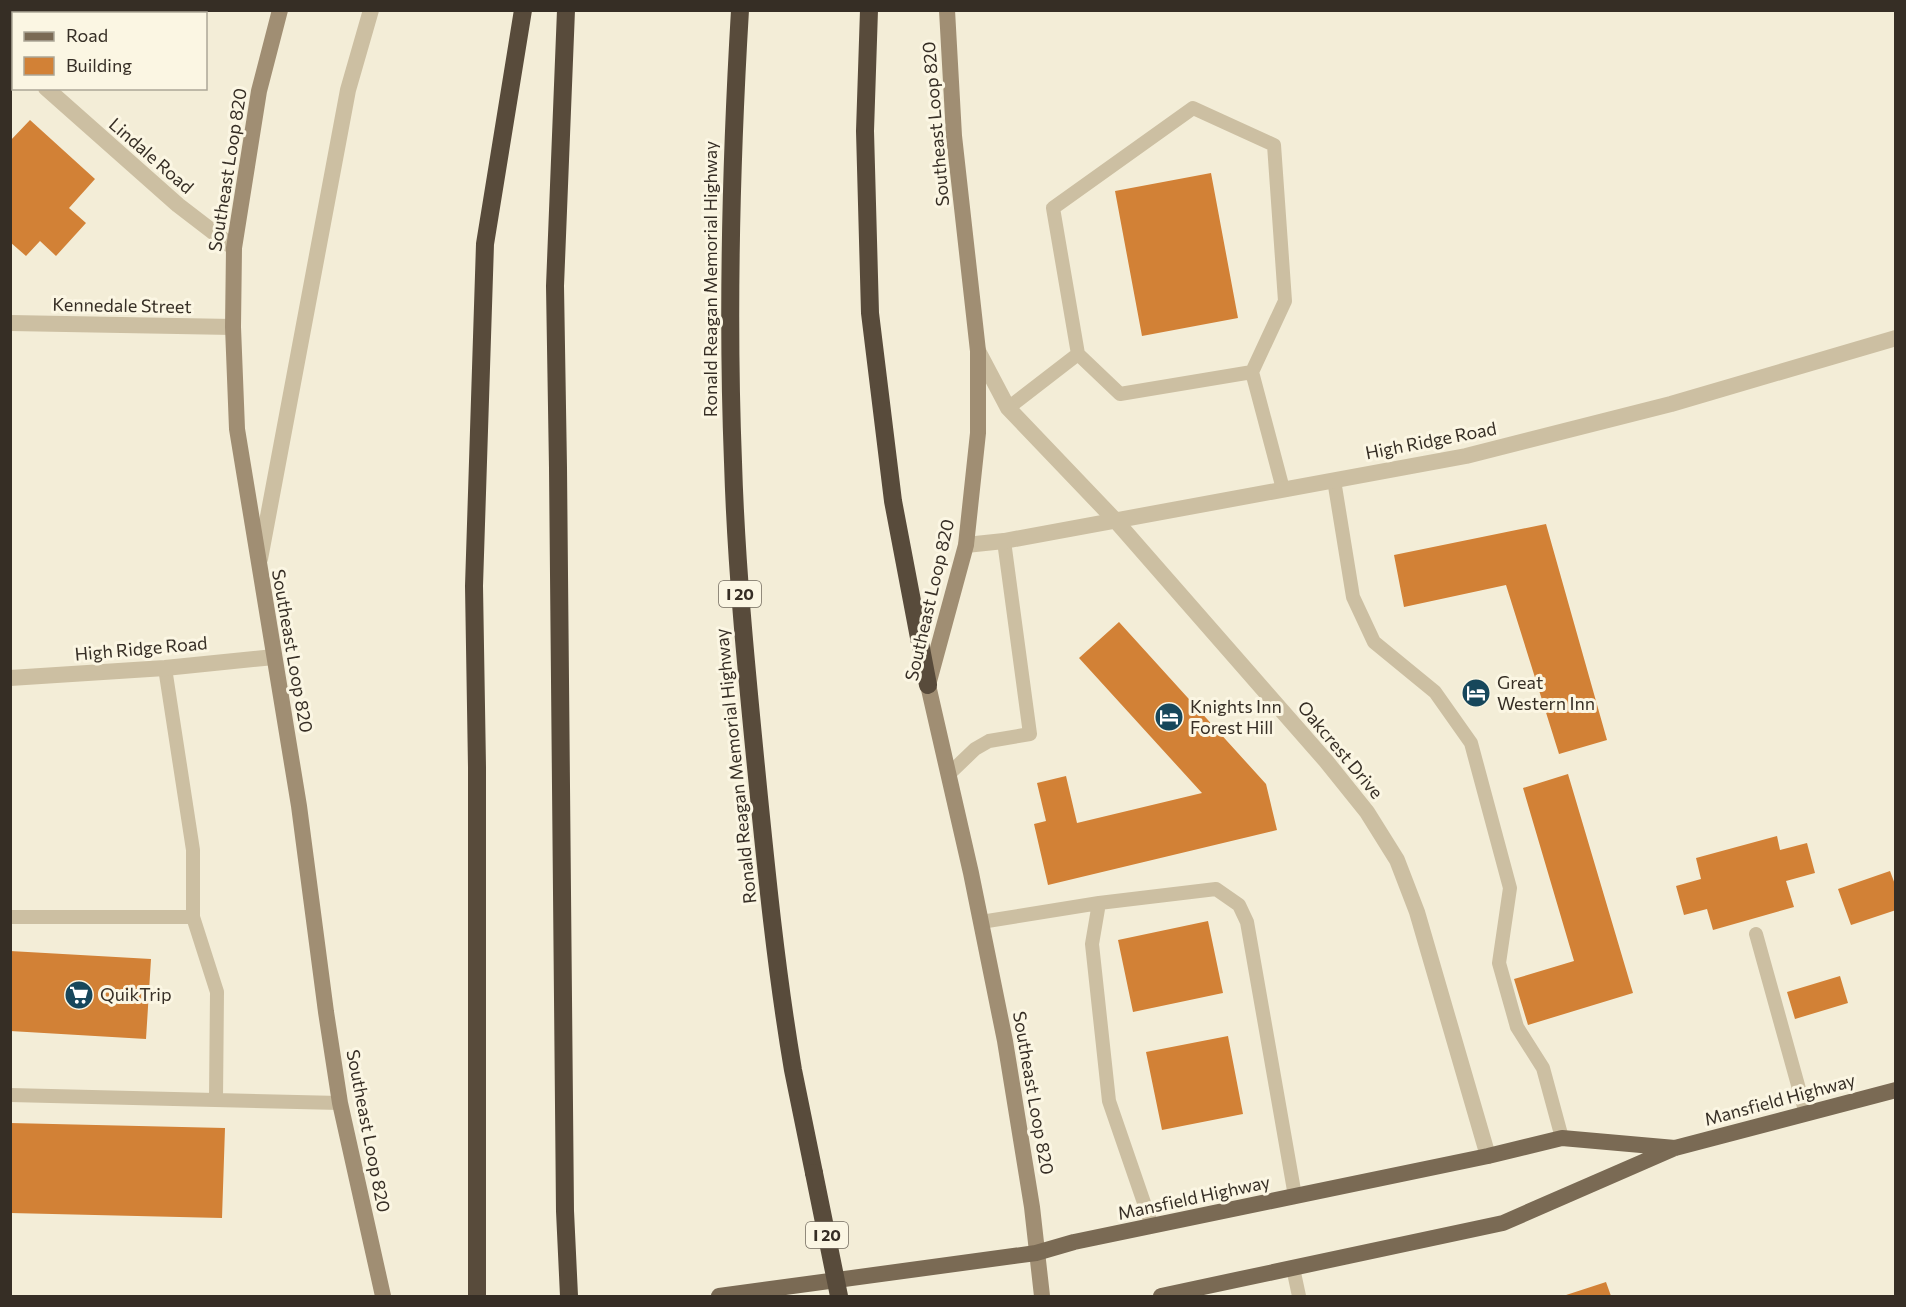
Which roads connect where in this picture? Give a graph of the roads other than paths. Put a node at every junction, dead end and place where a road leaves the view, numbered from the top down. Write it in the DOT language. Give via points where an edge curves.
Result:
graph roads {
  1 [pos="280,10"];
  2 [pos="371,10"];
  3 [pos="523,10"];
  4 [pos="566,10"];
  5 [pos="740,10"];
  6 [pos="869,10"];
  7 [pos="946,10"];
  8 [pos="47,90"];
  9 [pos="234,248"];
  10 [pos="10,323"];
  11 [pos="233,327"];
  12 [pos="1896,338"];
  13 [pos="978,351"];
  14 [pos="1078,354"];
  15 [pos="1252,372"];
  16 [pos="1008,408"];
  17 [pos="1334,480"];
  18 [pos="1282,489"];
  19 [pos="1114,520"];
  20 [pos="1004,541"];
  21 [pos="966,545"];
  22 [pos="258,566"];
  23 [pos="274,657"];
  24 [pos="165,668"];
  25 [pos="10,678"];
  26 [pos="927,686"];
  27 [pos="949,774"];
  28 [pos="1099,903"];
  29 [pos="10,917"];
  30 [pos="193,917"];
  31 [pos="981,921"];
  32 [pos="1756,934"];
  33 [pos="1896,1090"];
  34 [pos="10,1095"];
  35 [pos="216,1099"];
  36 [pos="340,1103"];
  37 [pos="1806,1114"];
  38 [pos="1562,1138"];
  39 [pos="1675,1149"];
  40 [pos="1488,1156"];
  41 [pos="1295,1196"];
  42 [pos="1152,1226"];
  43 [pos="1036,1253"];
  44 [pos="1293,1268"];
  45 [pos="382,1296"];
  46 [pos="477,1296"];
  47 [pos="569,1296"];
  48 [pos="719,1296"];
  49 [pos="839,1296"];
  50 [pos="1042,1296"];
  51 [pos="1161,1296"];
  52 [pos="1299,1296"];
  1 -- 9 [label="main road, Southeast Loop 820" via="259,91"];
  2 -- 22 [label="street" via="348,90"];
  3 -- 46 [label="highway" via="485,244 474,586"];
  4 -- 47 [label="highway" via="555,286"];
  5 -- 49 [label="highway, Ronald Reagan Memorial Highway / I 20, bridge" via="729,287 743,642 766,864 793,1068"];
  6 -- 26 [label="highway" via="865,131 870,313 893,501"];
  7 -- 13 [label="main road, Southeast Loop 820" via="954,136"];
  8 -- 9 [label="street, Lindale Road" via="178,205"];
  9 -- 11 [label="main road, Southeast Loop 820"];
  10 -- 11 [label="street, Kennedale Street"];
  11 -- 22 [label="main road, Southeast Loop 820" via="237,429"];
  12 -- 17 [label="street, High Ridge Road" via="1671,404 1466,456"];
  13 -- 16 [label="street, Oakcrest Drive"];
  13 -- 21 [label="main road, Southeast Loop 820" via="978,433"];
  14 -- 15 [label="lane" via="1120,394"];
  14 -- 15 [label="lane" via="1053,208 1193,108 1274,145 1285,301"];
  14 -- 16 [label="lane"];
  15 -- 18 [label="lane"];
  16 -- 19 [label="street, Oakcrest Drive"];
  17 -- 18 [label="street, High Ridge Road"];
  17 -- 38 [label="lane" via="1353,597 1374,642 1435,692 1471,743 1509,888 1498,963 1517,1027 1543,1068"];
  18 -- 19 [label="street, High Ridge Road"];
  19 -- 20 [label="street, High Ridge Road"];
  19 -- 40 [label="street, Oakcrest Drive" via="1326,761 1367,812 1397,860 1435,969"];
  20 -- 21 [label="street, High Ridge Road"];
  20 -- 27 [label="lane" via="1030,734 989,741"];
  21 -- 26 [label="main road, Southeast Loop 820"];
  22 -- 23 [label="main road, Southeast Loop 820"];
  23 -- 24 [label="street, High Ridge Road"];
  23 -- 36 [label="main road, Southeast Loop 820"];
  24 -- 25 [label="street, High Ridge Road"];
  24 -- 30 [label="lane" via="193,850"];
  26 -- 27 [label="main road, Southeast Loop 820"];
  27 -- 31 [label="main road, Southeast Loop 820"];
  28 -- 31 [label="lane"];
  28 -- 41 [label="lane" via="1216,889 1239,905 1247,922"];
  28 -- 42 [label="lane" via="1092,944 1109,1101"];
  29 -- 30 [label="lane"];
  30 -- 35 [label="lane" via="217,992"];
  31 -- 43 [label="main road, Southeast Loop 820" via="1005,1041"];
  32 -- 37 [label="lane"];
  33 -- 37 [label="main road, Mansfield Highway"];
  34 -- 35 [label="lane"];
  35 -- 36 [label="lane"];
  36 -- 45 [label="main road, Southeast Loop 820"];
  37 -- 39 [label="main road, Mansfield Highway"];
  38 -- 39 [label="main road, Mansfield Highway"];
  38 -- 40 [label="main road, Mansfield Highway"];
  39 -- 44 [label="main road, Mansfield Highway" via="1503,1223"];
  40 -- 41 [label="main road, Mansfield Highway"];
  41 -- 42 [label="main road, Mansfield Highway"];
  42 -- 43 [label="main road, Mansfield Highway"];
  43 -- 48 [label="main road, Mansfield Highway"];
  43 -- 50 [label="main road, Southeast Loop 820"];
  44 -- 51 [label="main road, Mansfield Highway"];
  44 -- 52 [label="lane"];
}
